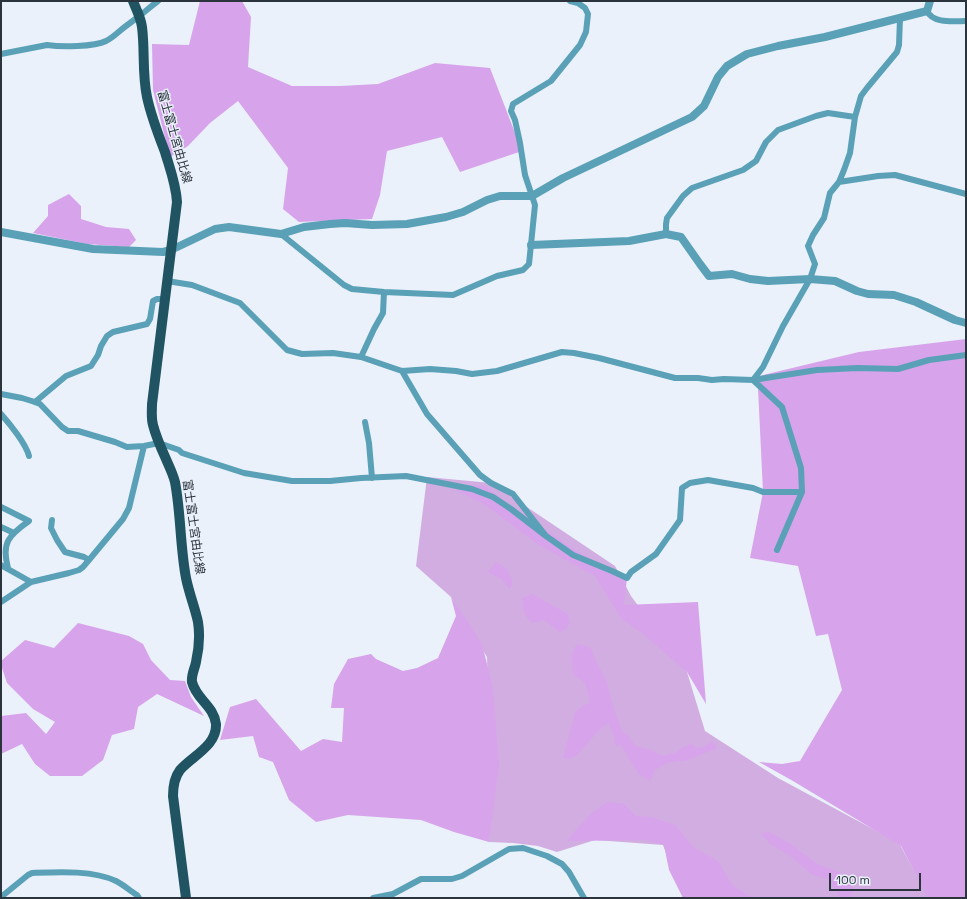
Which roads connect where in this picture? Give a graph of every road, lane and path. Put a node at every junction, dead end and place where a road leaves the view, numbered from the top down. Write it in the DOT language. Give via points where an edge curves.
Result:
graph roads {
  1 [pos="133,1"];
  2 [pos="158,1"];
  3 [pos="570,1"];
  4 [pos="930,1"];
  5 [pos="927,11"];
  6 [pos="139,16"];
  7 [pos="900,18"];
  8 [pos="966,22"];
  9 [pos="1,54"];
  10 [pos="855,117"];
  11 [pos="838,182"];
  12 [pos="966,194"];
  13 [pos="532,196"];
  14 [pos="1,232"];
  15 [pos="281,234"];
  16 [pos="666,234"];
  17 [pos="531,245"];
  18 [pos="171,250"];
  19 [pos="810,279"];
  20 [pos="167,281"];
  21 [pos="384,292"];
  22 [pos="164,299"];
  23 [pos="966,323"];
  24 [pos="966,355"];
  25 [pos="361,357"];
  26 [pos="402,371"];
  27 [pos="753,380"];
  28 [pos="1,394"];
  29 [pos="34,402"];
  30 [pos="1,414"];
  31 [pos="365,422"];
  32 [pos="159,443"];
  33 [pos="144,446"];
  34 [pos="29,456"];
  35 [pos="372,478"];
  36 [pos="802,492"];
  37 [pos="1,507"];
  38 [pos="52,520"];
  39 [pos="1,527"];
  40 [pos="14,533"];
  41 [pos="546,536"];
  42 [pos="777,550"];
  43 [pos="89,560"];
  44 [pos="1,565"];
  45 [pos="8,568"];
  46 [pos="31,582"];
  47 [pos="1,602"];
  48 [pos="1,897"];
  49 [pos="139,898"];
  50 [pos="186,898"];
  51 [pos="372,898"];
  52 [pos="584,898"];
  1 -- 6 [label="main road, 富士富士宮由比線"];
  2 -- 6 [label="street"];
  3 -- 13 [label="street" via="586,8 588,14 586,32 580,45 551,81 513,104 511,111"];
  4 -- 5 [label="street"];
  5 -- 7 [label="street"];
  5 -- 8 [label="street" via="929,16 941,21"];
  6 -- 9 [label="street" via="101,43 76,46 47,45"];
  6 -- 18 [label="main road, 富士富士宮由比線" via="142,26 147,97 176,191"];
  7 -- 10 [label="street" via="897,52 861,96"];
  7 -- 13 [label="street" via="747,54 727,66 718,77 704,106 692,117 563,178"];
  10 -- 11 [label="street" via="850,153"];
  10 -- 16 [label="street" via="828,113 778,130 766,142 756,160 744,170 692,188 683,196 667,218"];
  11 -- 12 [label="street" via="895,175"];
  11 -- 19 [label="street" via="830,193 824,218 808,246 815,264"];
  13 -- 15 [label="street" via="500,196 446,218 407,224 345,223 304,227"];
  13 -- 17 [label="street" via="535,205"];
  14 -- 18 [label="street" via="93,249 163,252"];
  15 -- 18 [label="street" via="229,227 215,229"];
  15 -- 21 [label="street" via="344,285 352,289"];
  16 -- 17 [label="street" via="629,241"];
  16 -- 19 [label="street" via="681,237 709,276 732,274 750,279"];
  17 -- 21 [label="street" via="528,264 523,270 497,276 452,295"];
  18 -- 20 [label="main road, 富士富士宮由比線"];
  19 -- 23 [label="street" via="835,281 868,294 894,295"];
  19 -- 27 [label="street" via="763,367"];
  20 -- 22 [label="main road, 富士富士宮由比線"];
  20 -- 25 [label="street" via="192,285 240,302 287,350 302,354 333,353"];
  21 -- 25 [label="street" via="383,313"];
  22 -- 29 [label="street" via="153,301 147,324 113,332 107,336 90,366 66,376"];
  22 -- 32 [label="main road, 富士富士宮由比線" via="152,404 153,424"];
  24 -- 27 [label="street" via="929,360 898,369 817,370"];
  25 -- 26 [label="street"];
  26 -- 27 [label="street" via="430,369 472,374 497,371 562,352 599,358 675,378"];
  26 -- 41 [label="street" via="426,414 480,475 512,494"];
  27 -- 36 [label="street" via="782,407 801,468"];
  28 -- 29 [label="street"];
  29 -- 33 [label="street" via="40,404 68,431 78,431 127,448"];
  30 -- 34 [label="street"];
  31 -- 35 [label="street"];
  32 -- 33 [label="street"];
  32 -- 35 [label="street" via="244,473 285,480 330,481"];
  32 -- 50 [label="main road, 富士富士宮由比線" via="174,480 186,579 198,623 198,648 192,682 196,692 211,710 216,725 216,732 209,743 180,770 173,787"];
  33 -- 43 [label="street" via="129,508"];
  35 -- 41 [label="street" via="406,476 472,489 493,497"];
  36 -- 41 [label="street" via="763,492 708,480 690,483 682,488 680,520 656,554 631,572 627,578 573,555"];
  36 -- 42 [label="street"];
  37 -- 40 [label="street" via="29,521"];
  38 -- 43 [label="street" via="51,528 65,552"];
  39 -- 40 [label="street"];
  40 -- 45 [label="street" via="6,545"];
  43 -- 46 [label="street" via="79,570"];
  44 -- 45 [label="street"];
  45 -- 46 [label="street"];
  46 -- 47 [label="street"];
  48 -- 49 [label="street" via="32,873 66,872 106,877 118,882"];
  51 -- 52 [label="street" via="393,894 421,879 452,879 462,876 509,849 523,848 562,864"];
}
